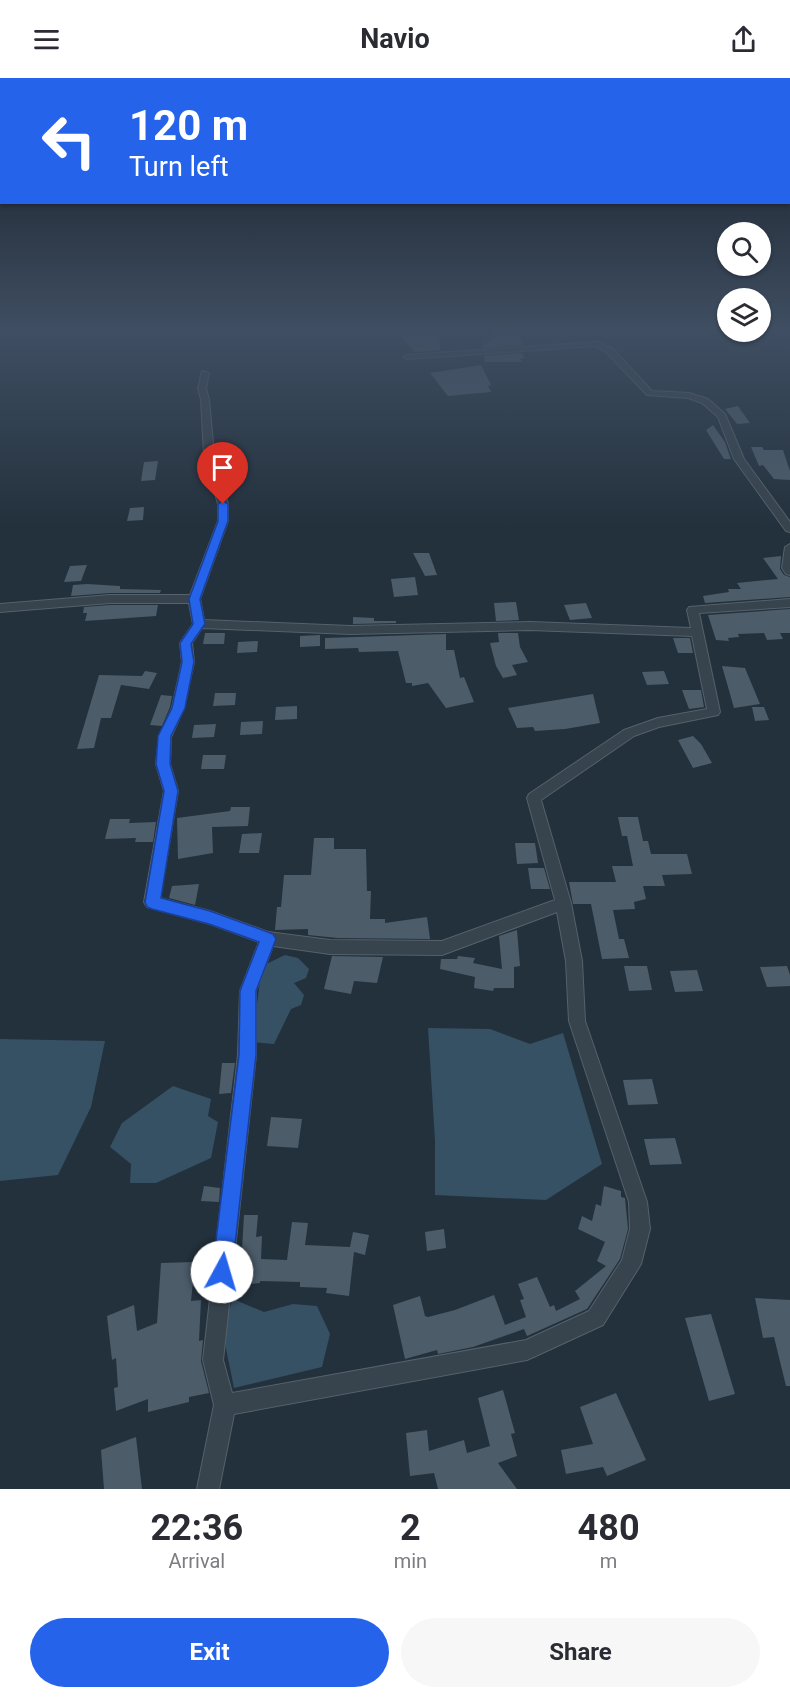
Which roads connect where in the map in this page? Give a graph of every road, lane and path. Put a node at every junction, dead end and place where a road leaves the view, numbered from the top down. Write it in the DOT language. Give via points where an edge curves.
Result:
graph roads {
  1 [pos="204,395"];
  2 [pos="674,395"];
  3 [pos="790,529"];
  4 [pos="790,547"];
  5 [pos="790,573"];
  6 [pos="194,599"];
  7 [pos="790,603"];
  8 [pos="0,608"];
  9 [pos="199,624"];
  10 [pos="697,632"];
  11 [pos="563,903"];
  12 [pos="268,939"];
  13 [pos="225,1405"];
  14 [pos="207,1489"];
  1 -- 6 [label="street" via="209,454 223,504 223,521"];
  2 -- 3 [label="street" via="705,401 722,416 739,459"];
  4 -- 5 [label="street"];
  6 -- 8 [label="street" via="110,599"];
  6 -- 9 [label="street"];
  7 -- 10 [label="street" via="693,610"];
  9 -- 10 [label="street" via="350,630 530,626"];
  9 -- 12 [label="street" via="186,643 188,662 178,708 165,736 163,764 171,791 152,902"];
  10 -- 11 [label="street" via="714,712 629,733 534,798"];
  11 -- 12 [label="street" via="442,948 330,947"];
  11 -- 13 [label="street" via="574,961 577,1021 628,1167 639,1211 640,1229 631,1264 596,1318 527,1350"];
  12 -- 13 [label="street" via="248,991 247,1055 213,1360"];
  13 -- 14 [label="street"];
}
